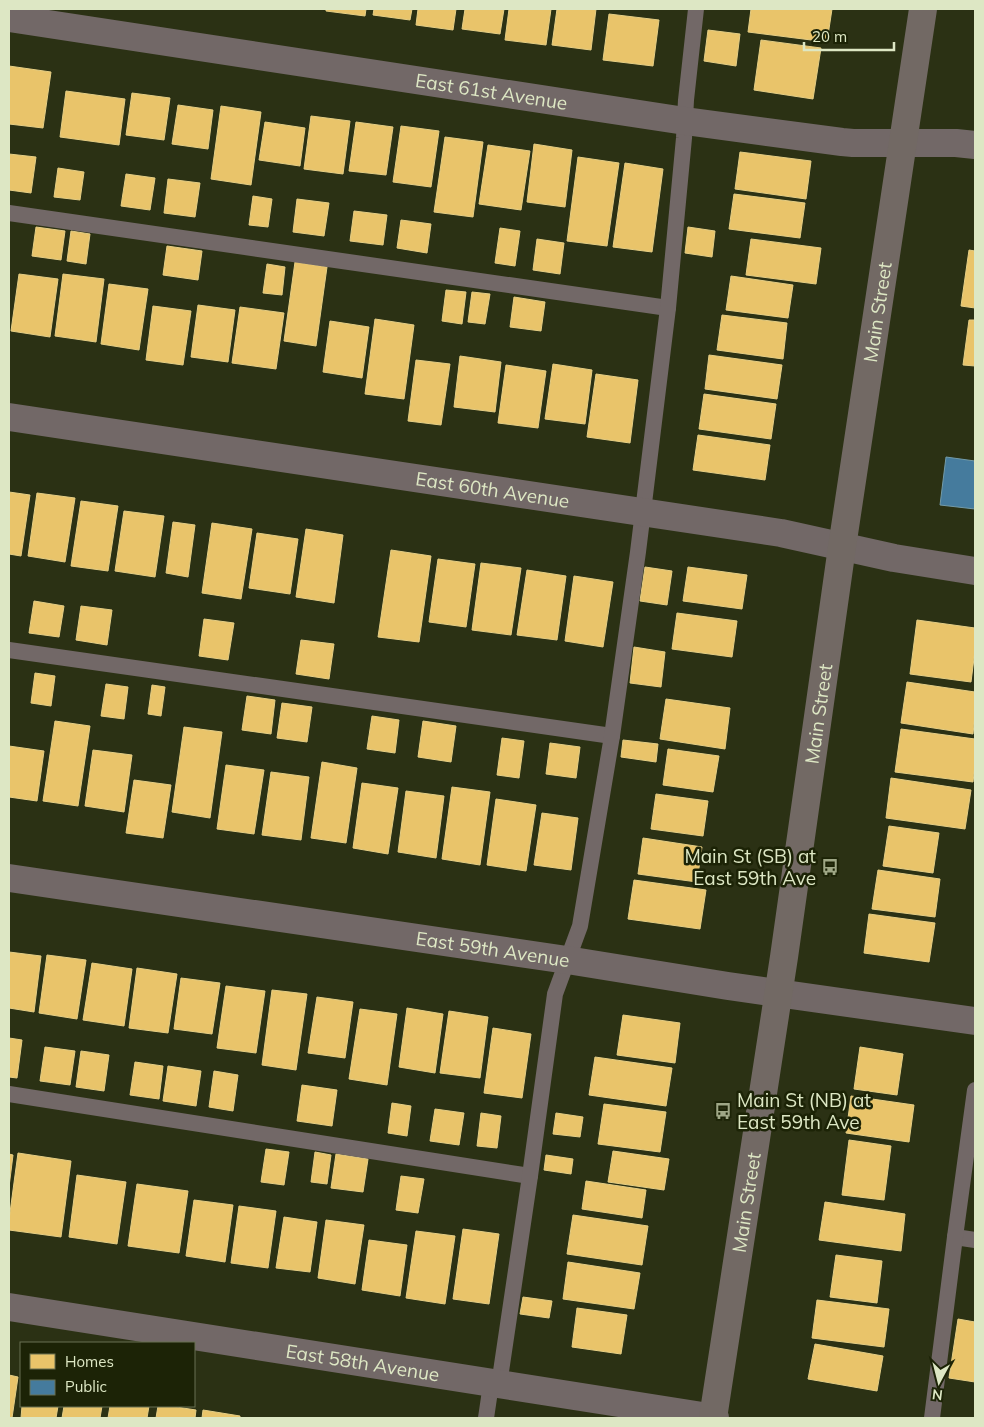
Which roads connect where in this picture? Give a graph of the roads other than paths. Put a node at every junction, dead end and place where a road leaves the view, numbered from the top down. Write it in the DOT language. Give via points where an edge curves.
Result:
graph roads {
  1 [pos="696,9"];
  2 [pos="923,9"];
  3 [pos="9,18"];
  4 [pos="685,121"];
  5 [pos="904,142"];
  6 [pos="975,145"];
  7 [pos="9,213"];
  8 [pos="668,308"];
  9 [pos="9,417"];
  10 [pos="642,513"];
  11 [pos="842,547"];
  12 [pos="975,571"];
  13 [pos="9,650"];
  14 [pos="612,736"];
  15 [pos="9,878"];
  16 [pos="567,960"];
  17 [pos="779,994"];
  18 [pos="975,1021"];
  19 [pos="975,1090"];
  20 [pos="9,1094"];
  21 [pos="530,1176"];
  22 [pos="955,1237"];
  23 [pos="975,1240"];
  24 [pos="9,1307"];
  25 [pos="495,1384"];
  26 [pos="486,1418"];
  27 [pos="713,1418"];
  28 [pos="932,1418"];
  1 -- 4 [label="lane"];
  2 -- 5 [label="main road, Main Street"];
  3 -- 4 [label="street, East 61st Avenue"];
  4 -- 5 [label="street, East 61st Avenue" via="853,143"];
  4 -- 8 [label="lane"];
  5 -- 6 [label="street, East 61st Avenue"];
  5 -- 11 [label="main road, Main Street"];
  7 -- 8 [label="lane"];
  8 -- 10 [label="lane"];
  9 -- 10 [label="street, East 60th Avenue"];
  10 -- 11 [label="street, East 60th Avenue" via="781,534"];
  10 -- 14 [label="lane"];
  11 -- 12 [label="street, East 60th Avenue"];
  11 -- 17 [label="main road, Main Street"];
  13 -- 14 [label="lane"];
  14 -- 16 [label="lane" via="580,926"];
  15 -- 16 [label="street, East 59th Avenue"];
  16 -- 17 [label="street, East 59th Avenue"];
  16 -- 21 [label="lane" via="555,994"];
  17 -- 18 [label="street, East 59th Avenue"];
  17 -- 27 [label="main road, Main Street"];
  19 -- 22 [label="lane"];
  20 -- 21 [label="lane"];
  21 -- 25 [label="lane"];
  22 -- 23 [label="lane"];
  22 -- 28 [label="lane"];
  24 -- 25 [label="street, East 58th Avenue"];
  25 -- 26 [label="lane"];
  25 -- 27 [label="street, East 58th Avenue"];
}
